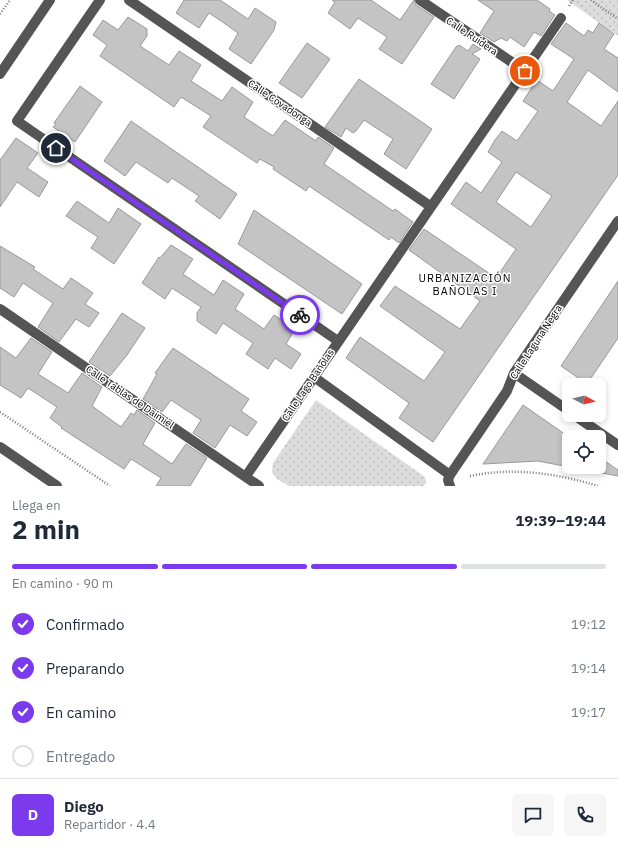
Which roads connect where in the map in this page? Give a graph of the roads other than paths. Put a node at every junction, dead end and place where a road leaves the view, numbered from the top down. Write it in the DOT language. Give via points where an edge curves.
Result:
graph roads {
  1 [pos="50,0"];
  2 [pos="100,0"];
  3 [pos="129,0"];
  4 [pos="420,0"];
  5 [pos="561,18"];
  6 [pos="525,71"];
  7 [pos="0,74"];
  8 [pos="430,206"];
  9 [pos="618,221"];
  10 [pos="0,309"];
  11 [pos="338,341"];
  12 [pos="514,373"];
  13 [pos="314,378"];
  14 [pos="562,406"];
  15 [pos="584,422"];
  16 [pos="618,445"];
  17 [pos="0,447"];
  18 [pos="246,476"];
  19 [pos="449,480"];
  20 [pos="57,486"];
  21 [pos="259,486"];
  1 -- 7 [label="street"];
  2 -- 11 [label="street" via="17,121"];
  3 -- 8 [label="street, Calle Covadonga"];
  4 -- 6 [label="street, Calle Ruidera"];
  5 -- 6 [label="street, Calle Lago Bañolas"];
  6 -- 8 [label="street, Calle Lago Bañolas"];
  8 -- 11 [label="street, Calle Lago Bañolas"];
  9 -- 12 [label="street, Calle Laguna Negra"];
  10 -- 18 [label="street, Calle Tablas de Daimiel"];
  11 -- 13 [label="street, Calle Lago Bañolas"];
  12 -- 14 [label="street"];
  12 -- 19 [label="street, Calle Laguna Negra" via="507,391"];
  13 -- 18 [label="street, Calle Lago Bañolas"];
  13 -- 19 [label="street"];
  15 -- 16 [label="street"];
  17 -- 20 [label="street"];
  18 -- 21 [label="street, Calle Tablas de Daimiel"];
}
